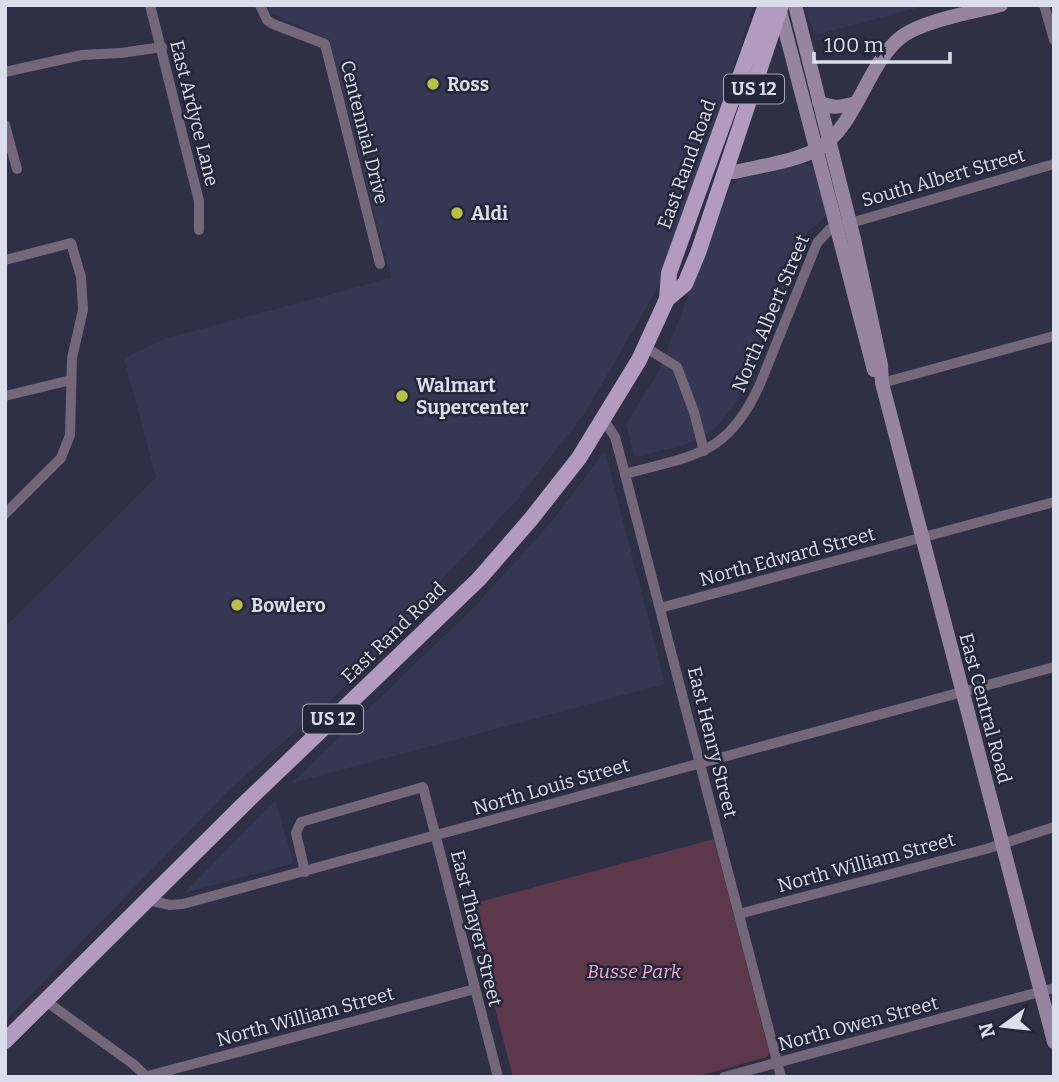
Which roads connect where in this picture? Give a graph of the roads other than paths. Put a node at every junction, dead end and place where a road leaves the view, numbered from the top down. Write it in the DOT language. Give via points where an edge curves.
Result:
graph roads {
  1 [pos="150,5"];
  2 [pos="260,5"];
  3 [pos="795,5"];
  4 [pos="1001,5"];
  5 [pos="1044,5"];
  6 [pos="776,7"];
  7 [pos="1054,40"];
  8 [pos="162,47"];
  9 [pos="5,72"];
  10 [pos="819,102"];
  11 [pos="856,103"];
  12 [pos="5,125"];
  13 [pos="829,141"];
  14 [pos="815,150"];
  15 [pos="1054,164"];
  16 [pos="17,169"];
  17 [pos="726,172"];
  18 [pos="842,224"];
  19 [pos="199,230"];
  20 [pos="5,260"];
  21 [pos="380,264"];
  22 [pos="667,299"];
  23 [pos="1054,336"];
  24 [pos="645,347"];
  25 [pos="71,380"];
  26 [pos="882,383"];
  27 [pos="5,396"];
  28 [pos="604,419"];
  29 [pos="704,451"];
  30 [pos="625,474"];
  31 [pos="1054,502"];
  32 [pos="5,514"];
  33 [pos="922,538"];
  34 [pos="660,608"];
  35 [pos="1054,667"];
  36 [pos="962,692"];
  37 [pos="699,762"];
  38 [pos="1054,827"];
  39 [pos="436,836"];
  40 [pos="1001,843"];
  41 [pos="305,872"];
  42 [pos="148,900"];
  43 [pos="739,914"];
  44 [pos="475,989"];
  45 [pos="1047,989"];
  46 [pos="47,1002"];
  47 [pos="5,1041"];
  48 [pos="1054,1042"];
  49 [pos="778,1063"];
  50 [pos="146,1077"];
  51 [pos="498,1077"];
  52 [pos="724,1077"];
  53 [pos="781,1077"];
  1 -- 8 [label="street, East Ardyce Lane"];
  2 -- 21 [label="street, Centennial Drive" via="273,24 324,44"];
  3 -- 10 [label="main road, East Central Road"];
  4 -- 11 [label="main road" via="901,37"];
  5 -- 7 [label="street"];
  6 -- 14 [label="main road, East Central Road"];
  6 -- 17 [label="main road, East Rand Road / US 12"];
  6 -- 22 [label="main road, East Rand Road / US 12" via="669,273"];
  8 -- 9 [label="street" via="82,55"];
  8 -- 19 [label="street, East Ardyce Lane" via="199,201"];
  10 -- 11 [label="main road" via="829,107"];
  10 -- 13 [label="main road, East Central Road"];
  11 -- 13 [label="main road"];
  12 -- 16 [label="street"];
  13 -- 14 [label="main road"];
  13 -- 18 [label="main road, East Central Road"];
  14 -- 17 [label="main road"];
  14 -- 18 [label="main road, East Central Road"];
  15 -- 18 [label="street, South Albert Street"];
  17 -- 22 [label="main road, East Rand Road / US 12" via="685,284"];
  18 -- 26 [label="main road, East Central Road"];
  18 -- 29 [label="street, North Albert Street" via="817,243 752,402 731,432"];
  20 -- 25 [label="street" via="71,243 81,277 83,310"];
  22 -- 24 [label="main road, East Rand Road / US 12"];
  23 -- 26 [label="street"];
  24 -- 28 [label="main road, East Rand Road / US 12"];
  24 -- 29 [label="street" via="677,367"];
  25 -- 27 [label="street"];
  25 -- 32 [label="street" via="70,435 61,458"];
  26 -- 33 [label="main road, East Central Road"];
  28 -- 30 [label="street, East Henry Street" via="615,437"];
  28 -- 42 [label="main road, East Rand Road / US 12" via="579,458 479,579"];
  29 -- 30 [label="street, North Albert Street"];
  30 -- 34 [label="street, East Henry Street"];
  31 -- 33 [label="street, North Edward Street"];
  33 -- 34 [label="street, North Edward Street"];
  33 -- 36 [label="main road, East Central Road"];
  34 -- 37 [label="street, East Henry Street"];
  35 -- 36 [label="street, North Louis Street"];
  36 -- 37 [label="street, North Louis Street"];
  36 -- 40 [label="main road, East Central Road"];
  37 -- 39 [label="street, North Louis Street"];
  37 -- 43 [label="street, East Henry Street"];
  38 -- 40 [label="street, North William Street"];
  39 -- 41 [label="street, North Louis Street"];
  39 -- 41 [label="street, East Thayer Street" via="423,787 301,822 296,833"];
  39 -- 44 [label="street, East Thayer Street"];
  40 -- 43 [label="street, North William Street"];
  40 -- 45 [label="main road, East Central Road"];
  41 -- 42 [label="street, North Louis Street" via="183,904"];
  42 -- 46 [label="main road, East Rand Road / US 12"];
  43 -- 49 [label="street, East Henry Street"];
  44 -- 50 [label="street, North William Street"];
  44 -- 51 [label="street, East Thayer Street"];
  45 -- 48 [label="main road, East Central Road"];
  45 -- 49 [label="street, North Owen Street"];
  46 -- 47 [label="main road, East Rand Road / US 12"];
  46 -- 50 [label="street"];
  49 -- 52 [label="street, North Owen Street"];
  49 -- 53 [label="street, East Henry Street"];
}
